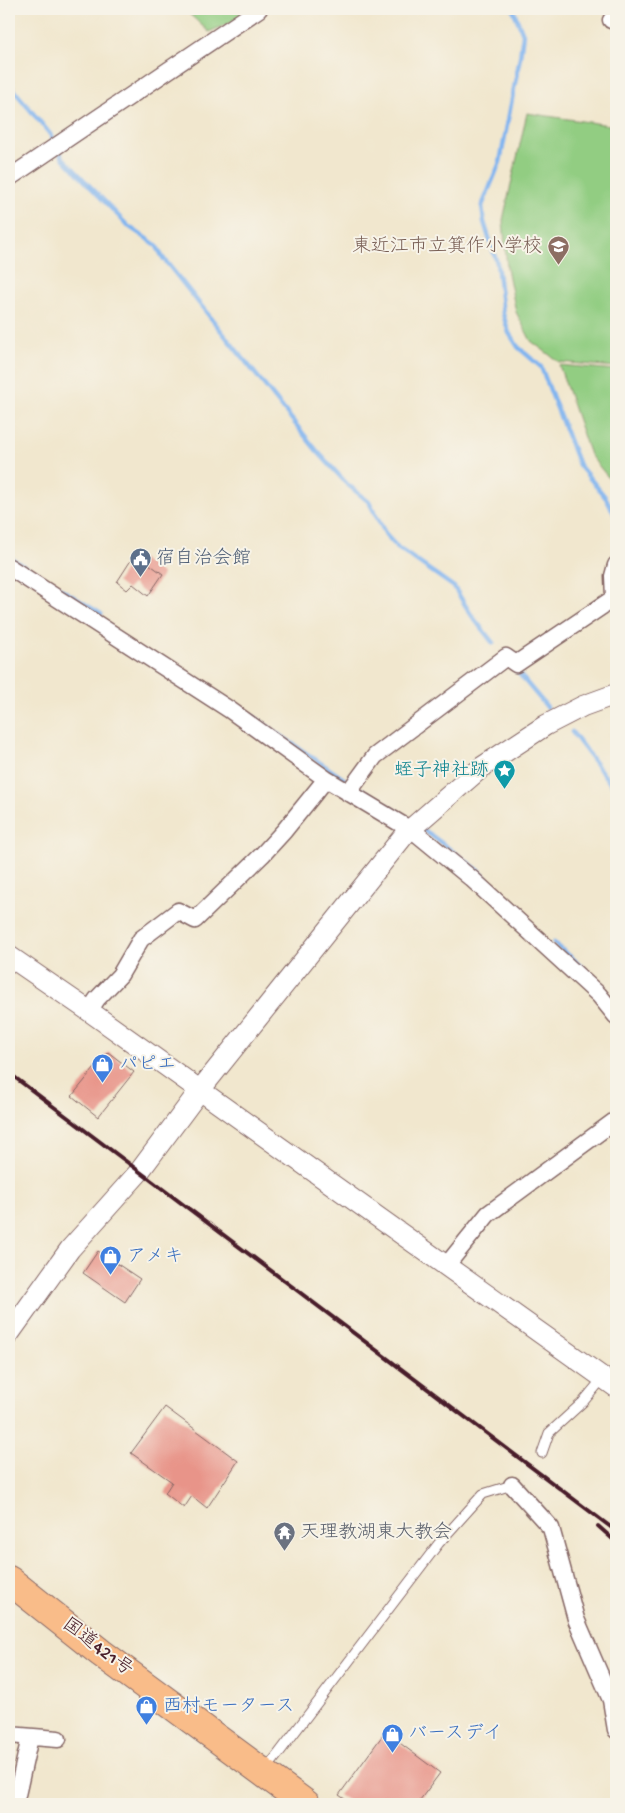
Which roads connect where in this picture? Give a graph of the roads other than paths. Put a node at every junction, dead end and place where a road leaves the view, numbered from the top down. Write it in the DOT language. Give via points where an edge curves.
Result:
graph roads {
  1 [pos="254,10"];
  2 [pos="9,178"];
  3 [pos="616,565"];
  4 [pos="9,567"];
  5 [pos="616,694"];
  6 [pos="326,779"];
  7 [pos="348,793"];
  8 [pos="410,829"];
  9 [pos="9,956"];
  10 [pos="89,1010"];
  11 [pos="616,1016"];
  12 [pos="200,1090"];
  13 [pos="616,1120"];
  14 [pos="446,1266"];
  15 [pos="9,1334"];
  16 [pos="610,1383"];
  17 [pos="542,1453"];
  18 [pos="512,1485"];
  19 [pos="9,1580"];
  20 [pos="616,1730"];
  21 [pos="9,1735"];
  22 [pos="30,1737"];
  23 [pos="58,1740"];
  24 [pos="265,1772"];
  25 [pos="14,1804"];
  26 [pos="306,1804"];
  1 -- 2 [label="street"];
  3 -- 7 [label="street" via="614,598 516,664 506,657 375,756"];
  4 -- 6 [label="street" via="230,710"];
  5 -- 8 [label="street" via="546,725 482,767"];
  6 -- 7 [label="street"];
  6 -- 10 [label="street" via="262,856 195,920 178,911 141,939 120,975"];
  7 -- 8 [label="street"];
  8 -- 11 [label="street" via="472,879 599,995"];
  8 -- 12 [label="street"];
  9 -- 10 [label="street"];
  10 -- 12 [label="street"];
  12 -- 14 [label="street"];
  12 -- 15 [label="street" via="139,1172 70,1249"];
  13 -- 14 [label="street" via="488,1214"];
  14 -- 16 [label="street"];
  16 -- 17 [label="lane" via="549,1433"];
  18 -- 20 [label="street" via="551,1528 576,1619 611,1700"];
  18 -- 24 [label="lane" via="483,1494 439,1543"];
  19 -- 24 [label="highway, 国道421号" via="101,1653"];
  21 -- 22 [label="street"];
  22 -- 23 [label="street"];
  22 -- 25 [label="street"];
  24 -- 26 [label="highway, 国道421号"];
}
